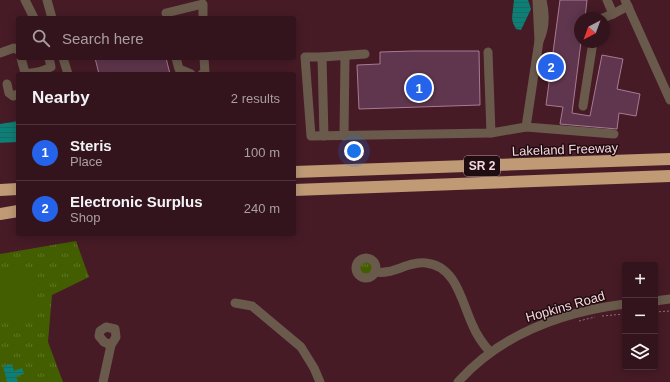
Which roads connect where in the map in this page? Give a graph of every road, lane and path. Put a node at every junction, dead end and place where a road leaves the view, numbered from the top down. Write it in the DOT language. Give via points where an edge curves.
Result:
graph roads {
  1 [pos="24,0"];
  2 [pos="47,0"];
  3 [pos="538,0"];
  4 [pos="542,0"];
  5 [pos="607,0"];
  6 [pos="204,2"];
  7 [pos="626,3"];
  8 [pos="613,14"];
  9 [pos="610,15"];
  10 [pos="33,16"];
  11 [pos="51,16"];
  12 [pos="167,16"];
  13 [pos="203,16"];
  14 [pos="539,41"];
  15 [pos="592,48"];
  16 [pos="16,49"];
  17 [pos="488,52"];
  18 [pos="0,53"];
  19 [pos="365,54"];
  20 [pos="345,56"];
  21 [pos="322,57"];
  22 [pos="22,60"];
  23 [pos="49,60"];
  24 [pos="64,60"];
  25 [pos="176,60"];
  26 [pos="204,60"];
  27 [pos="25,72"];
  28 [pos="40,72"];
  29 [pos="67,72"];
  30 [pos="185,72"];
  31 [pos="205,72"];
  32 [pos="6,84"];
  33 [pos="16,95"];
  34 [pos="670,100"];
  35 [pos="584,106"];
  36 [pos="526,127"];
  37 [pos="491,133"];
  38 [pos="614,134"];
  39 [pos="324,136"];
  40 [pos="344,136"];
  41 [pos="670,159"];
  42 [pos="296,172"];
  43 [pos="670,176"];
  44 [pos="16,189"];
  45 [pos="0,190"];
  46 [pos="296,190"];
  47 [pos="16,211"];
  48 [pos="0,214"];
  49 [pos="375,272"];
  50 [pos="670,299"];
  51 [pos="658,301"];
  52 [pos="235,304"];
  53 [pos="622,305"];
  54 [pos="670,311"];
  55 [pos="658,312"];
  56 [pos="622,314"];
  57 [pos="602,316"];
  58 [pos="595,317"];
  59 [pos="574,322"];
  60 [pos="111,345"];
  61 [pos="490,352"];
  62 [pos="104,382"];
  63 [pos="320,382"];
  64 [pos="458,382"];
  1 -- 10 [label="street"];
  2 -- 11 [label="street"];
  3 -- 14 [label="street"];
  4 -- 14 [label="street" via="544,20"];
  5 -- 8 [label="street"];
  6 -- 12 [label="street" via="166,13"];
  6 -- 13 [label="street"];
  7 -- 8 [label="street"];
  7 -- 34 [label="street"];
  8 -- 9 [label="street"];
  14 -- 36 [label="street"];
  15 -- 35 [label="street"];
  16 -- 18 [label="street"];
  17 -- 37 [label="street"];
  19 -- 20 [label="street"];
  20 -- 21 [label="street"];
  20 -- 40 [label="street"];
  21 -- 39 [label="street"];
  21 -- 39 [label="street" via="305,57 311,136"];
  22 -- 27 [label="street"];
  23 -- 28 [label="street" via="51,67"];
  24 -- 29 [label="street"];
  25 -- 30 [label="street" via="179,70"];
  26 -- 31 [label="street"];
  32 -- 33 [label="street" via="9,93"];
  36 -- 37 [label="street"];
  36 -- 38 [label="street"];
  37 -- 40 [label="street"];
  39 -- 40 [label="street"];
  41 -- 42 [label="highway, Lakeland Freeway / SR 2" via="458,167 400,166"];
  43 -- 46 [label="highway, SR 2"];
  44 -- 45 [label="highway"];
  47 -- 48 [label="highway"];
  49 -- 61 [label="street" via="390,272 417,262 435,265 446,272 457,287 473,327"];
  50 -- 51 [label="street"];
  52 -- 63 [label="street" via="252,306 301,347"];
  53 -- 61 [label="street, Hopkins Road" via="575,314 540,325"];
  54 -- 55 [label="path"];
  56 -- 57 [label="path"];
  58 -- 59 [label="path"];
  60 -- 62 [label="street"];
  61 -- 64 [label="street, Hopkins Road"];
}
